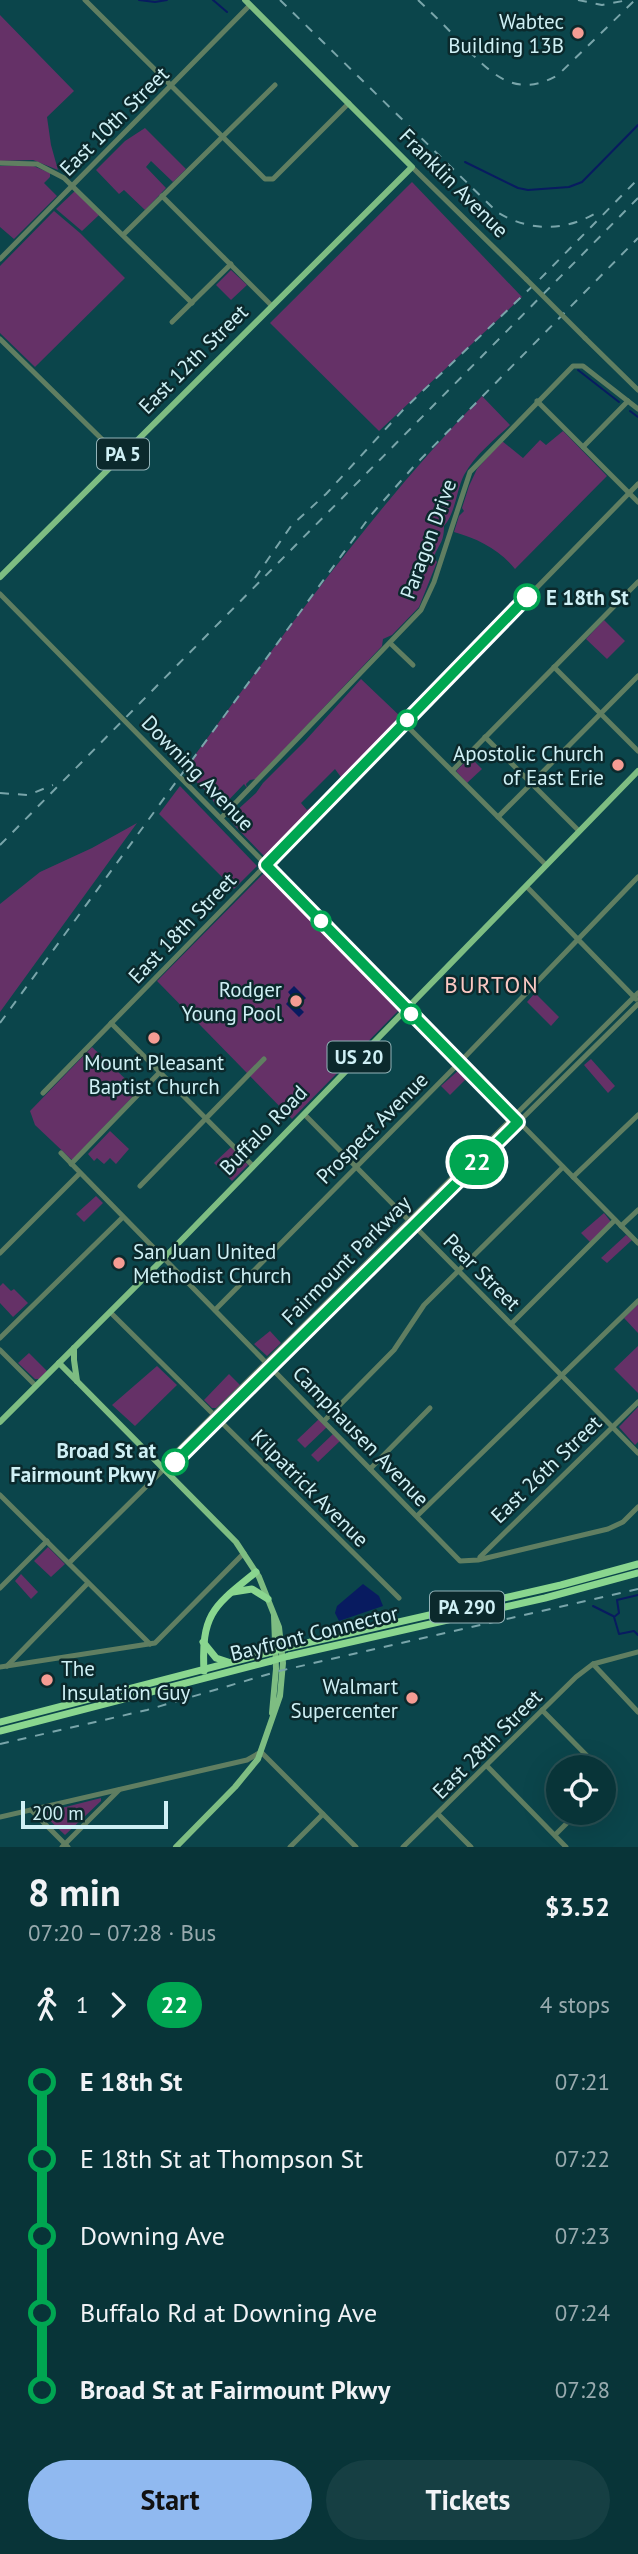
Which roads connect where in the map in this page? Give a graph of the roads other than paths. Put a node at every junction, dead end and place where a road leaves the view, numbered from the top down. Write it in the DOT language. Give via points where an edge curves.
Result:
graph roads {
  1 [pos="85,0"];
  2 [pos="248,2"];
  3 [pos="275,85"];
  4 [pos="170,86"];
  5 [pos="349,103"];
  6 [pos="222,138"];
  7 [pos="0,163"];
  8 [pos="412,167"];
  9 [pos="73,185"];
  10 [pos="163,196"];
  11 [pos="124,234"];
  12 [pos="0,259"];
  13 [pos="231,264"];
  14 [pos="192,303"];
  15 [pos="272,306"];
  16 [pos="173,322"];
  17 [pos="0,339"];
  18 [pos="638,390"];
  19 [pos="537,401"];
  20 [pos="628,401"];
  21 [pos="638,410"];
  22 [pos="583,447"];
  23 [pos="120,457"];
  24 [pos="638,484"];
  25 [pos="629,493"];
  26 [pos="638,502"];
  27 [pos="0,577"];
  28 [pos="638,582"];
  29 [pos="0,594"];
  30 [pos="390,643"];
  31 [pos="413,665"];
  32 [pos="554,667"];
  33 [pos="638,676"];
  34 [pos="601,714"];
  35 [pos="404,723"];
  36 [pos="485,737"];
  37 [pos="638,751"];
  38 [pos="452,771"];
  39 [pos="638,771"];
  40 [pos="532,783"];
  41 [pos="498,817"];
  42 [pos="221,818"];
  43 [pos="579,831"];
  44 [pos="266,865"];
  45 [pos="546,865"];
  46 [pos="638,877"];
  47 [pos="526,886"];
  48 [pos="578,940"];
  49 [pos="637,999"];
  50 [pos="406,1009"];
  51 [pos="111,1023"];
  52 [pos="264,1059"];
  53 [pos="460,1062"];
  54 [pos="160,1072"];
  55 [pos="44,1093"];
  56 [pos="304,1114"];
  57 [pos="638,1115"];
  58 [pos="513,1116"];
  59 [pos="206,1119"];
  60 [pos="518,1122"];
  61 [pos="61,1153"];
  62 [pos="71,1164"];
  63 [pos="253,1166"];
  64 [pos="356,1167"];
  65 [pos="563,1167"];
  66 [pos="80,1173"];
  67 [pos="573,1177"];
  68 [pos="140,1186"];
  69 [pos="638,1210"];
  70 [pos="123,1217"];
  71 [pos="615,1220"];
  72 [pos="411,1223"];
  73 [pos="621,1226"];
  74 [pos="638,1243"];
  75 [pos="0,1253"];
  76 [pos="164,1258"];
  77 [pos="458,1270"];
  78 [pos="638,1301"];
  79 [pos="215,1310"];
  80 [pos="110,1312"];
  81 [pos="511,1324"];
  82 [pos="0,1338"];
  83 [pos="75,1348"];
  84 [pos="0,1350"];
  85 [pos="59,1363"];
  86 [pos="268,1364"];
  87 [pos="562,1375"];
  88 [pos="77,1382"];
  89 [pos="36,1386"];
  90 [pos="638,1402"];
  91 [pos="430,1408"];
  92 [pos="216,1417"];
  93 [pos="324,1421"];
  94 [pos="0,1422"];
  95 [pos="613,1427"];
  96 [pos="638,1453"];
  97 [pos="164,1469"];
  98 [pos="370,1469"];
  99 [pos="2,1501"];
  100 [pos="638,1507"];
  101 [pos="417,1517"];
  102 [pos="47,1541"];
  103 [pos="244,1553"];
  104 [pos="478,1560"];
  105 [pos="69,1563"];
  106 [pos="638,1564"];
  107 [pos="256,1572"];
  108 [pos="638,1573"];
  109 [pos="88,1583"];
  110 [pos="0,1588"];
  111 [pos="229,1594"];
  112 [pos="399,1598"];
  113 [pos="268,1599"];
  114 [pos="203,1642"];
  115 [pos="150,1644"];
  116 [pos="638,1652"];
  117 [pos="232,1662"];
  118 [pos="593,1664"];
  119 [pos="4,1667"];
  120 [pos="204,1670"];
  121 [pos="204,1679"];
  122 [pos="542,1710"];
  123 [pos="638,1712"];
  124 [pos="0,1722"];
  125 [pos="0,1731"];
  126 [pos="261,1752"];
  127 [pos="586,1755"];
  128 [pos="486,1766"];
  129 [pos="120,1789"];
  130 [pos="31,1810"];
  131 [pos="323,1814"];
  132 [pos="438,1814"];
  133 [pos="0,1817"];
  134 [pos="565,1825"];
  135 [pos="555,1835"];
  136 [pos="65,1846"];
  137 [pos="176,1847"];
  138 [pos="290,1847"];
  139 [pos="356,1847"];
  140 [pos="403,1847"];
  141 [pos="471,1847"];
  142 [pos="566,1847"];
  1 -- 4 [label="street"];
  2 -- 4 [label="street, East 10th Street"];
  2 -- 5 [label="main road, Franklin Avenue"];
  3 -- 6 [label="street"];
  4 -- 6 [label="street"];
  4 -- 9 [label="street, East 10th Street"];
  5 -- 6 [label="street" via="273,179 263,178"];
  5 -- 8 [label="main road, Franklin Avenue"];
  6 -- 10 [label="street"];
  7 -- 9 [label="street" via="37,164"];
  8 -- 15 [label="main road, East 12th Street / PA 5"];
  8 -- 18 [label="street, Franklin Avenue, bridge"];
  9 -- 11 [label="street"];
  9 -- 12 [label="street, East 10th Street"];
  10 -- 11 [label="street"];
  10 -- 13 [label="street"];
  11 -- 14 [label="street"];
  13 -- 14 [label="street"];
  13 -- 15 [label="street"];
  14 -- 16 [label="street"];
  15 -- 23 [label="main road, East 12th Street / PA 5"];
  17 -- 23 [label="street"];
  19 -- 20 [label="street, Paragon Drive" via="579,364"];
  19 -- 22 [label="street"];
  19 -- 30 [label="street, Paragon Drive" via="470,472 428,599"];
  20 -- 21 [label="street"];
  20 -- 22 [label="street"];
  22 -- 25 [label="street"];
  23 -- 27 [label="main road, East 12th Street / PA 5"];
  24 -- 25 [label="street, East 18th Street"];
  25 -- 26 [label="street"];
  25 -- 35 [label="street, East 18th Street"];
  28 -- 32 [label="street"];
  29 -- 42 [label="street, Downing Avenue"];
  30 -- 31 [label="street"];
  30 -- 42 [label="street, Paragon Drive"];
  32 -- 34 [label="street"];
  32 -- 36 [label="street"];
  33 -- 34 [label="street"];
  34 -- 37 [label="street"];
  34 -- 40 [label="street"];
  35 -- 38 [label="street"];
  35 -- 44 [label="street, East 18th Street"];
  36 -- 38 [label="street"];
  36 -- 40 [label="street"];
  38 -- 41 [label="street"];
  39 -- 43 [label="main road, Buffalo Road / US 20"];
  40 -- 41 [label="street"];
  40 -- 43 [label="street"];
  41 -- 45 [label="street"];
  42 -- 44 [label="street, Downing Avenue"];
  43 -- 45 [label="main road, Buffalo Road / US 20"];
  44 -- 50 [label="street, Downing Avenue"];
  44 -- 51 [label="street, East 18th Street"];
  45 -- 47 [label="main road, Buffalo Road / US 20"];
  46 -- 48 [label="street, Prospect Avenue"];
  47 -- 48 [label="street"];
  47 -- 50 [label="main road, Buffalo Road / US 20"];
  48 -- 49 [label="street"];
  48 -- 53 [label="street, Prospect Avenue"];
  49 -- 58 [label="street, Fairmount Parkway"];
  49 -- 60 [label="street, Fairmount Parkway"];
  50 -- 53 [label="street, Downing Avenue"];
  50 -- 56 [label="main road, Buffalo Road / US 20"];
  51 -- 54 [label="street"];
  51 -- 55 [label="street, East 18th Street"];
  52 -- 59 [label="street"];
  53 -- 58 [label="street, Downing Avenue"];
  53 -- 64 [label="street, Prospect Avenue"];
  54 -- 59 [label="street"];
  54 -- 62 [label="street"];
  56 -- 63 [label="main road, Buffalo Road / US 20"];
  56 -- 64 [label="street, Pear Street"];
  57 -- 67 [label="street"];
  58 -- 60 [label="street, Downing Avenue"];
  58 -- 72 [label="street, Fairmount Parkway"];
  59 -- 63 [label="street"];
  59 -- 68 [label="street"];
  60 -- 65 [label="street, Downing Avenue"];
  60 -- 72 [label="street, Fairmount Parkway"];
  61 -- 62 [label="street, Camphausen Avenue"];
  62 -- 66 [label="street, Camphausen Avenue"];
  63 -- 76 [label="main road, Buffalo Road / US 20"];
  64 -- 72 [label="street, Pear Street"];
  64 -- 79 [label="street, Prospect Avenue"];
  65 -- 67 [label="street, Downing Avenue"];
  65 -- 77 [label="street"];
  66 -- 70 [label="street, Camphausen Avenue"];
  66 -- 75 [label="street"];
  67 -- 71 [label="street, Downing Avenue"];
  69 -- 73 [label="street"];
  70 -- 76 [label="street, Camphausen Avenue"];
  70 -- 82 [label="street"];
  71 -- 73 [label="street, Downing Avenue"];
  71 -- 81 [label="street"];
  72 -- 77 [label="street, Pear Street"];
  72 -- 86 [label="street, Fairmount Parkway"];
  73 -- 74 [label="street, Downing Avenue"];
  76 -- 79 [label="street, Camphausen Avenue"];
  76 -- 80 [label="main road, Buffalo Road / US 20"];
  77 -- 81 [label="street, Pear Street"];
  77 -- 93 [label="street" via="418,1313 386,1359"];
  78 -- 87 [label="street"];
  79 -- 86 [label="street, Camphausen Avenue"];
  80 -- 83 [label="main road, Buffalo Road / US 20"];
  80 -- 92 [label="street, Kilpatrick Avenue"];
  81 -- 87 [label="street, Pear Street"];
  83 -- 85 [label="main road, Buffalo Road / US 20"];
  83 -- 88 [label="main road"];
  84 -- 89 [label="street"];
  85 -- 88 [label="main road"];
  85 -- 89 [label="main road, Buffalo Road"];
  86 -- 92 [label="street, Fairmount Parkway"];
  86 -- 93 [label="street, Camphausen Avenue"];
  87 -- 95 [label="street, Pear Street"];
  87 -- 101 [label="street"];
  88 -- 97 [label="main road"];
  89 -- 94 [label="main road, Buffalo Road"];
  90 -- 95 [label="street, East 26th Street"];
  91 -- 98 [label="street"];
  92 -- 97 [label="street, Fairmount Parkway"];
  92 -- 112 [label="street, Kilpatrick Avenue"];
  93 -- 98 [label="street, Camphausen Avenue"];
  95 -- 96 [label="street, Pear Street"];
  95 -- 104 [label="street, East 26th Street"];
  97 -- 103 [label="main road"];
  97 -- 105 [label="street, Fairmount Parkway"];
  98 -- 101 [label="street, Camphausen Avenue"];
  99 -- 102 [label="street"];
  100 -- 104 [label="street" via="614,1528"];
  101 -- 104 [label="street, Camphausen Avenue" via="463,1561"];
  102 -- 105 [label="street"];
  102 -- 110 [label="street"];
  103 -- 107 [label="main road"];
  103 -- 115 [label="street"];
  105 -- 109 [label="street"];
  106 -- 117 [label="highway, Bayfront Connector / PA 290, bridge"];
  107 -- 111 [label="highway"];
  107 -- 113 [label="main road"];
  108 -- 121 [label="highway, Bayfront Connector / PA 290, bridge"];
  109 -- 115 [label="street"];
  109 -- 119 [label="street"];
  111 -- 113 [label="highway" via="251,1589"];
  111 -- 114 [label="highway" via="209,1617"];
  113 -- 126 [label="main road" via="279,1627 283,1662 278,1707"];
  114 -- 117 [label="highway" via="216,1658"];
  114 -- 120 [label="highway"];
  115 -- 119 [label="street"];
  116 -- 118 [label="street"];
  117 -- 120 [label="highway, Bayfront Connector / PA 290"];
  118 -- 122 [label="street, East 28th Street"];
  118 -- 123 [label="street"];
  120 -- 121 [label="highway"];
  120 -- 124 [label="highway, Bayfront Connector / PA 290"];
  121 -- 125 [label="highway, Bayfront Connector / PA 290"];
  122 -- 127 [label="street"];
  122 -- 128 [label="street, East 28th Street"];
  126 -- 129 [label="street" via="249,1760"];
  126 -- 131 [label="street"];
  126 -- 137 [label="main road" via="240,1781"];
  128 -- 132 [label="street, East 28th Street"];
  128 -- 135 [label="street"];
  129 -- 130 [label="street"];
  129 -- 136 [label="street"];
  130 -- 133 [label="street"];
  130 -- 136 [label="street"];
  131 -- 138 [label="street"];
  131 -- 139 [label="street"];
  132 -- 140 [label="street, East 28th Street"];
  132 -- 141 [label="street"];
  134 -- 135 [label="street"];
  135 -- 142 [label="street"];
}
